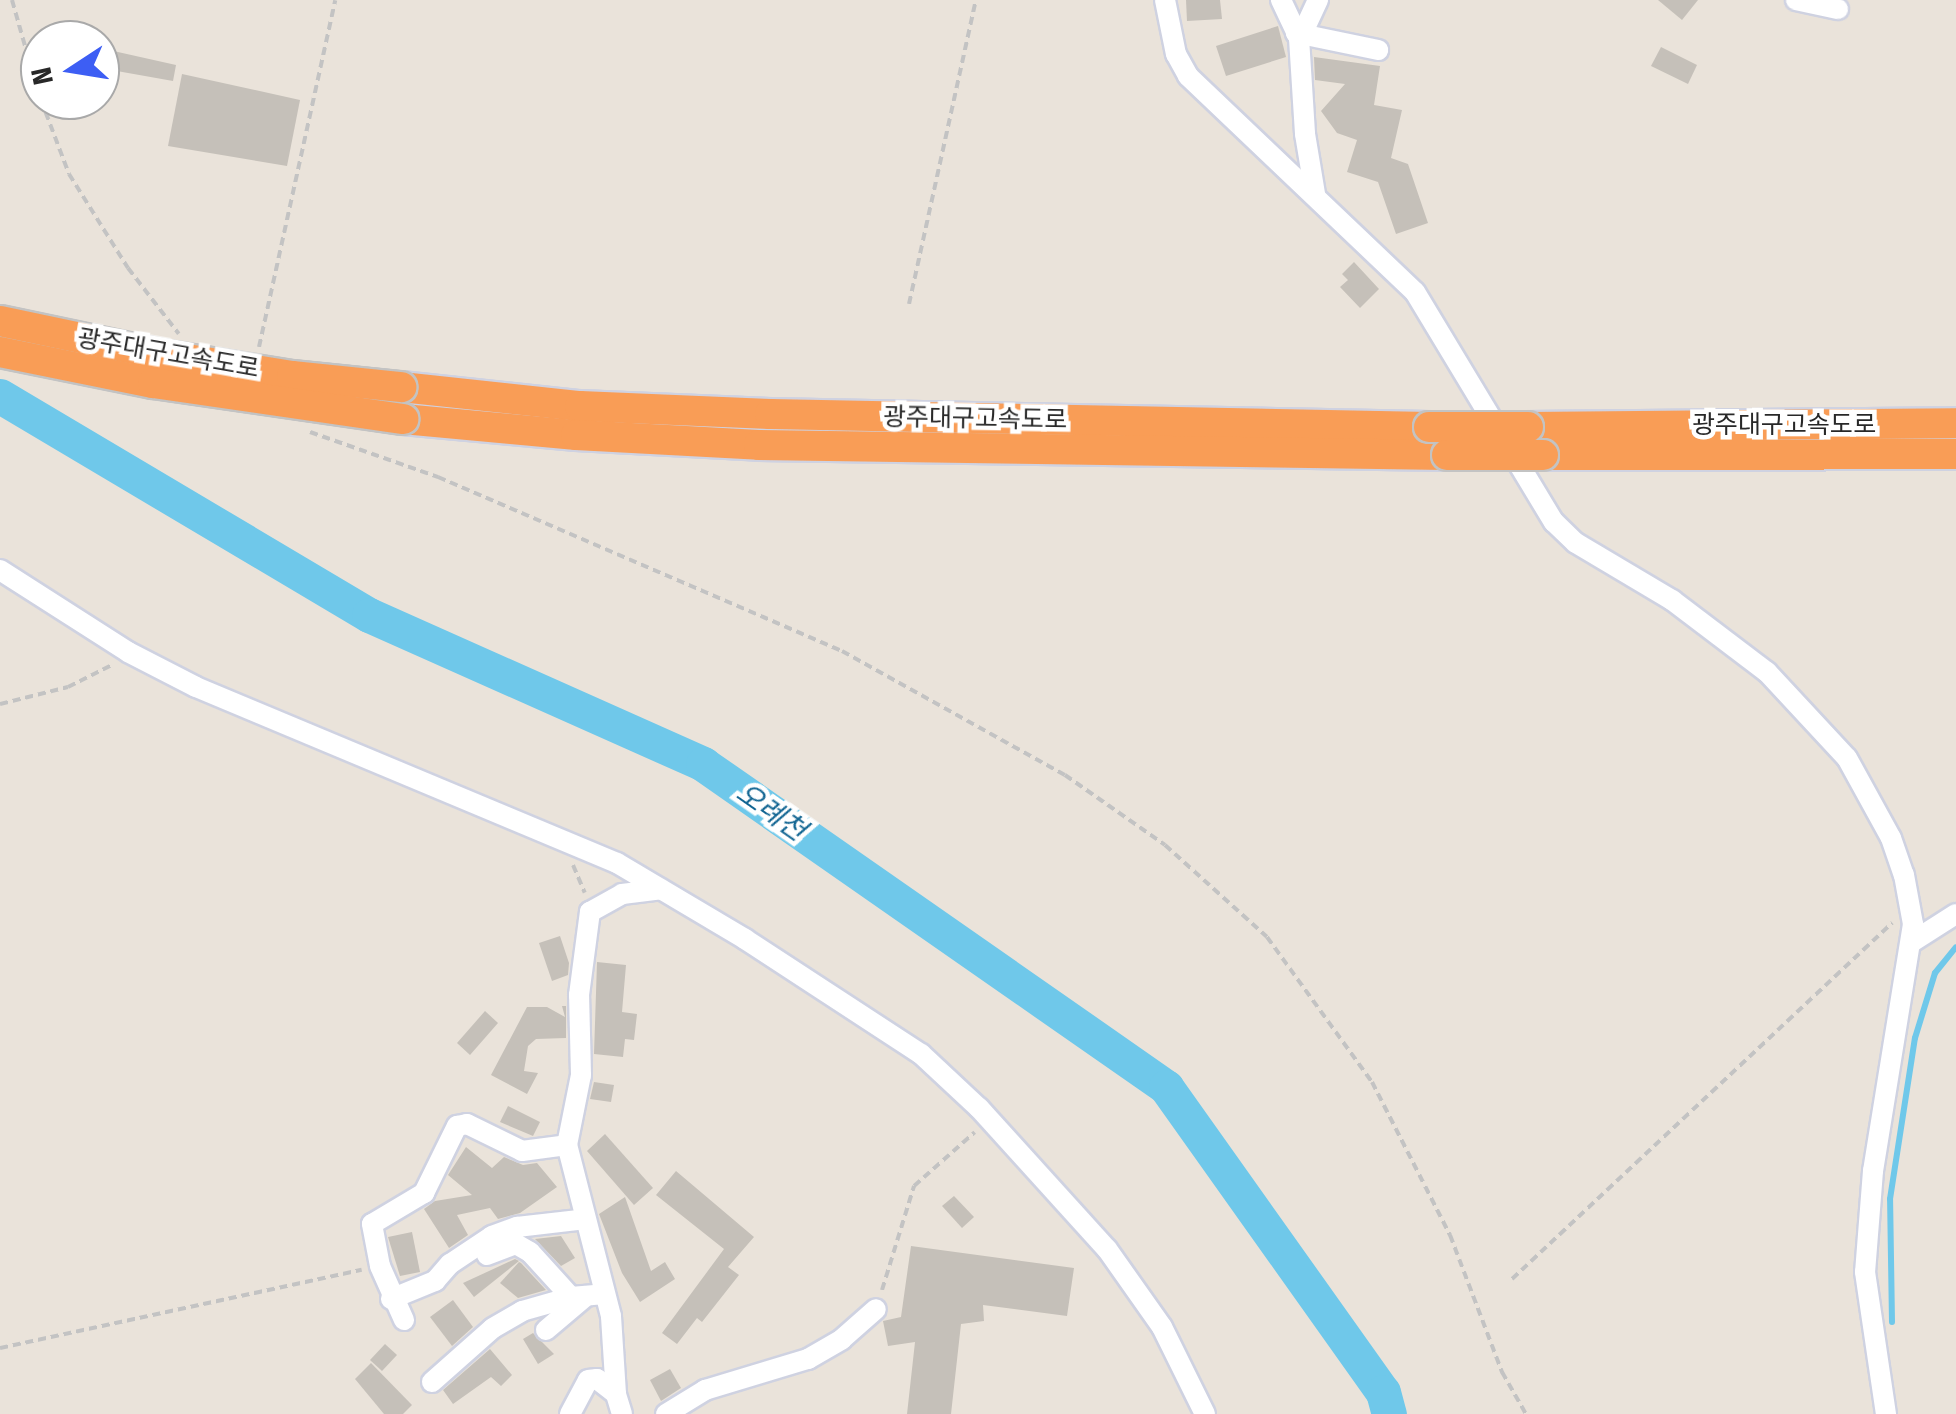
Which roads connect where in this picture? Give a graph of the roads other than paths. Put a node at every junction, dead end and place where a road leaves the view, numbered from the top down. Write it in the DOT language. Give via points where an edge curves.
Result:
graph roads {
  1 [pos="1165,0"];
  2 [pos="1282,0"];
  3 [pos="1318,0"];
  4 [pos="1796,0"];
  5 [pos="1838,9"];
  6 [pos="1296,33"];
  7 [pos="1378,50"];
  8 [pos="1315,194"];
  9 [pos="0,321"];
  10 [pos="0,352"];
  11 [pos="1956,423"];
  12 [pos="1956,454"];
  13 [pos="0,570"];
  14 [pos="661,890"];
  15 [pos="1956,914"];
  16 [pos="1912,942"];
  17 [pos="567,1145"];
  18 [pos="586,1219"];
  19 [pos="487,1255"];
  20 [pos="587,1296"];
  21 [pos="391,1299"];
  22 [pos="876,1309"];
  23 [pos="404,1320"];
  24 [pos="546,1330"];
  25 [pos="432,1382"];
  26 [pos="619,1404"];
  27 [pos="570,1414"];
  28 [pos="666,1414"];
  29 [pos="1205,1414"];
  30 [pos="1886,1414"];
  1 -- 8 [label="street" via="1176,54 1188,76"];
  2 -- 6 [label="street"];
  3 -- 6 [label="street"];
  4 -- 5 [label="street"];
  6 -- 7 [label="street"];
  6 -- 8 [label="street"];
  8 -- 16 [label="street" via="1431,313 1554,522 1768,672 1847,758 1890,838 1912,909"];
  9 -- 11 [label="highway, 광주대구고속도로, bridge" via="175,358 580,406 1429,427"];
  10 -- 12 [label="highway, 광주대구고속도로, bridge" via="192,390 403,419 759,445"];
  13 -- 14 [label="street" via="196,687 555,836"];
  14 -- 17 [label="street" via="622,894 590,912 579,995 580,1075"];
  14 -- 29 [label="street" via="920,1054 990,1119 1134,1284"];
  15 -- 16 [label="street"];
  16 -- 30 [label="street" via="1873,1171 1865,1272"];
  17 -- 18 [label="street"];
  17 -- 21 [label="street" via="522,1151 467,1124 457,1126 424,1193 372,1224"];
  18 -- 20 [label="street"];
  18 -- 21 [label="street" via="492,1236 435,1282"];
  19 -- 20 [label="street" via="516,1244"];
  20 -- 24 [label="street"];
  20 -- 25 [label="street" via="522,1311"];
  20 -- 26 [label="street" via="611,1316"];
  21 -- 23 [label="street"];
  22 -- 28 [label="street" via="808,1359 704,1390"];
  26 -- 27 [label="street" via="597,1379 588,1380"];
}
